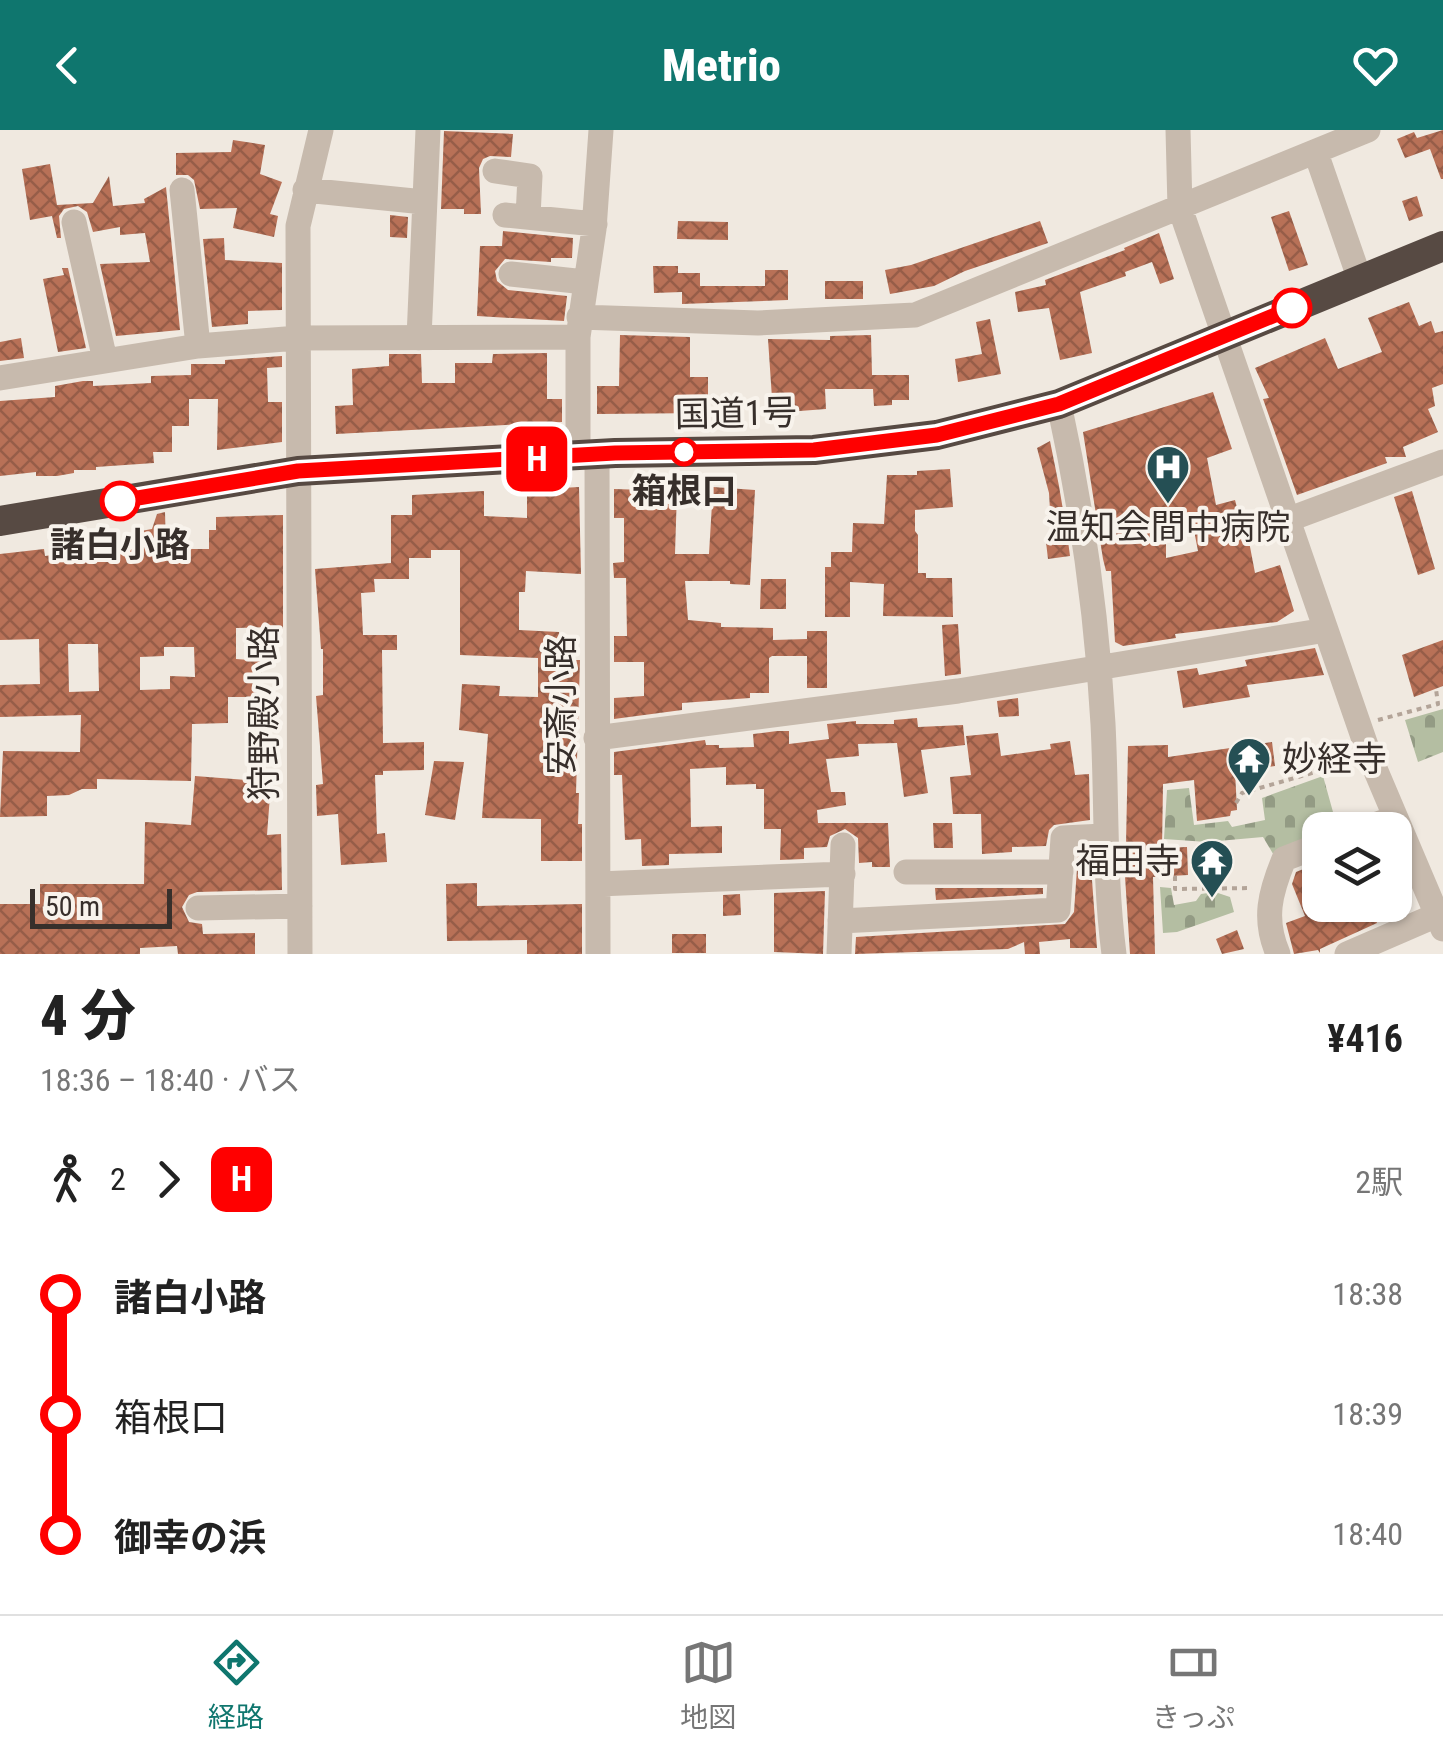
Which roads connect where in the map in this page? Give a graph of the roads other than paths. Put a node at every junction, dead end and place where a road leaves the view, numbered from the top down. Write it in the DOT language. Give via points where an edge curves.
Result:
graph roads {
  1 [pos="320,130"];
  2 [pos="428,130"];
  3 [pos="601,130"];
  4 [pos="1178,130"];
  5 [pos="1355,132"];
  6 [pos="1316,153"];
  7 [pos="496,171"];
  8 [pos="182,190"];
  9 [pos="304,190"];
  10 [pos="424,202"];
  11 [pos="1180,208"];
  12 [pos="74,222"];
  13 [pos="595,224"];
  14 [pos="1443,246"];
  15 [pos="511,274"];
  16 [pos="1360,280"];
  17 [pos="585,282"];
  18 [pos="578,327"];
  19 [pos="1223,337"];
  20 [pos="298,338"];
  21 [pos="419,338"];
  22 [pos="198,346"];
  23 [pos="105,360"];
  24 [pos="0,378"];
  25 [pos="1059,404"];
  26 [pos="587,456"];
  27 [pos="1443,462"];
  28 [pos="298,471"];
  29 [pos="1287,520"];
  30 [pos="0,521"];
  31 [pos="1326,630"];
  32 [pos="1099,668"];
  33 [pos="596,738"];
  34 [pos="1392,812"];
  35 [pos="1104,836"];
  36 [pos="843,844"];
  37 [pos="1302,852"];
  38 [pos="1412,858"];
  39 [pos="1443,862"];
  40 [pos="906,872"];
  41 [pos="1061,872"];
  42 [pos="843,874"];
  43 [pos="1420,876"];
  44 [pos="598,884"];
  45 [pos="300,906"];
  46 [pos="198,908"];
  47 [pos="840,921"];
  48 [pos="1440,922"];
  49 [pos="300,954"];
  50 [pos="598,954"];
  51 [pos="839,954"];
  52 [pos="1114,954"];
  53 [pos="1278,954"];
  54 [pos="1347,954"];
  1 -- 9 [label="street, 狩野殿小路"];
  2 -- 10 [label="street"];
  3 -- 13 [label="street, 安斎小路"];
  4 -- 11 [label="street"];
  5 -- 6 [label="street"];
  6 -- 11 [label="street"];
  6 -- 16 [label="street"];
  7 -- 13 [label="street" via="530,176 516,216"];
  8 -- 22 [label="street"];
  9 -- 10 [label="street"];
  9 -- 20 [label="street, 狩野殿小路"];
  10 -- 21 [label="street"];
  11 -- 18 [label="street" via="916,315"];
  11 -- 19 [label="street"];
  12 -- 23 [label="street"];
  13 -- 17 [label="street, 安斎小路"];
  14 -- 16 [label="highway, 国道1号"];
  15 -- 17 [label="street"];
  16 -- 19 [label="highway, 国道1号"];
  17 -- 18 [label="street, 安斎小路"];
  18 -- 21 [label="street"];
  18 -- 26 [label="street, 安斎小路"];
  19 -- 25 [label="highway, 国道1号"];
  19 -- 29 [label="street"];
  20 -- 21 [label="street"];
  20 -- 22 [label="street"];
  20 -- 28 [label="street, 狩野殿小路"];
  22 -- 23 [label="street"];
  23 -- 24 [label="street"];
  25 -- 26 [label="highway, 国道1号" via="877,444"];
  25 -- 32 [label="street" via="1077,486"];
  26 -- 28 [label="highway, 国道1号"];
  26 -- 33 [label="street, 安斎小路"];
  27 -- 29 [label="street"];
  28 -- 30 [label="highway, 国道1号"];
  28 -- 45 [label="street, 狩野殿小路"];
  29 -- 31 [label="street"];
  31 -- 32 [label="street"];
  31 -- 34 [label="street"];
  32 -- 33 [label="street"];
  32 -- 35 [label="street"];
  33 -- 44 [label="street, 安斎小路"];
  35 -- 41 [label="street" via="1063,838"];
  35 -- 52 [label="street"];
  36 -- 42 [label="street"];
  37 -- 53 [label="street" via="1284,858 1272,888 1268,932"];
  38 -- 43 [label="street"];
  39 -- 43 [label="street"];
  40 -- 41 [label="street"];
  41 -- 47 [label="street" via="1058,910"];
  42 -- 44 [label="street"];
  42 -- 47 [label="street"];
  43 -- 48 [label="street"];
  44 -- 50 [label="street, 安斎小路"];
  45 -- 46 [label="street"];
  45 -- 49 [label="street, 狩野殿小路"];
  47 -- 51 [label="street"];
  48 -- 54 [label="street"];
}
